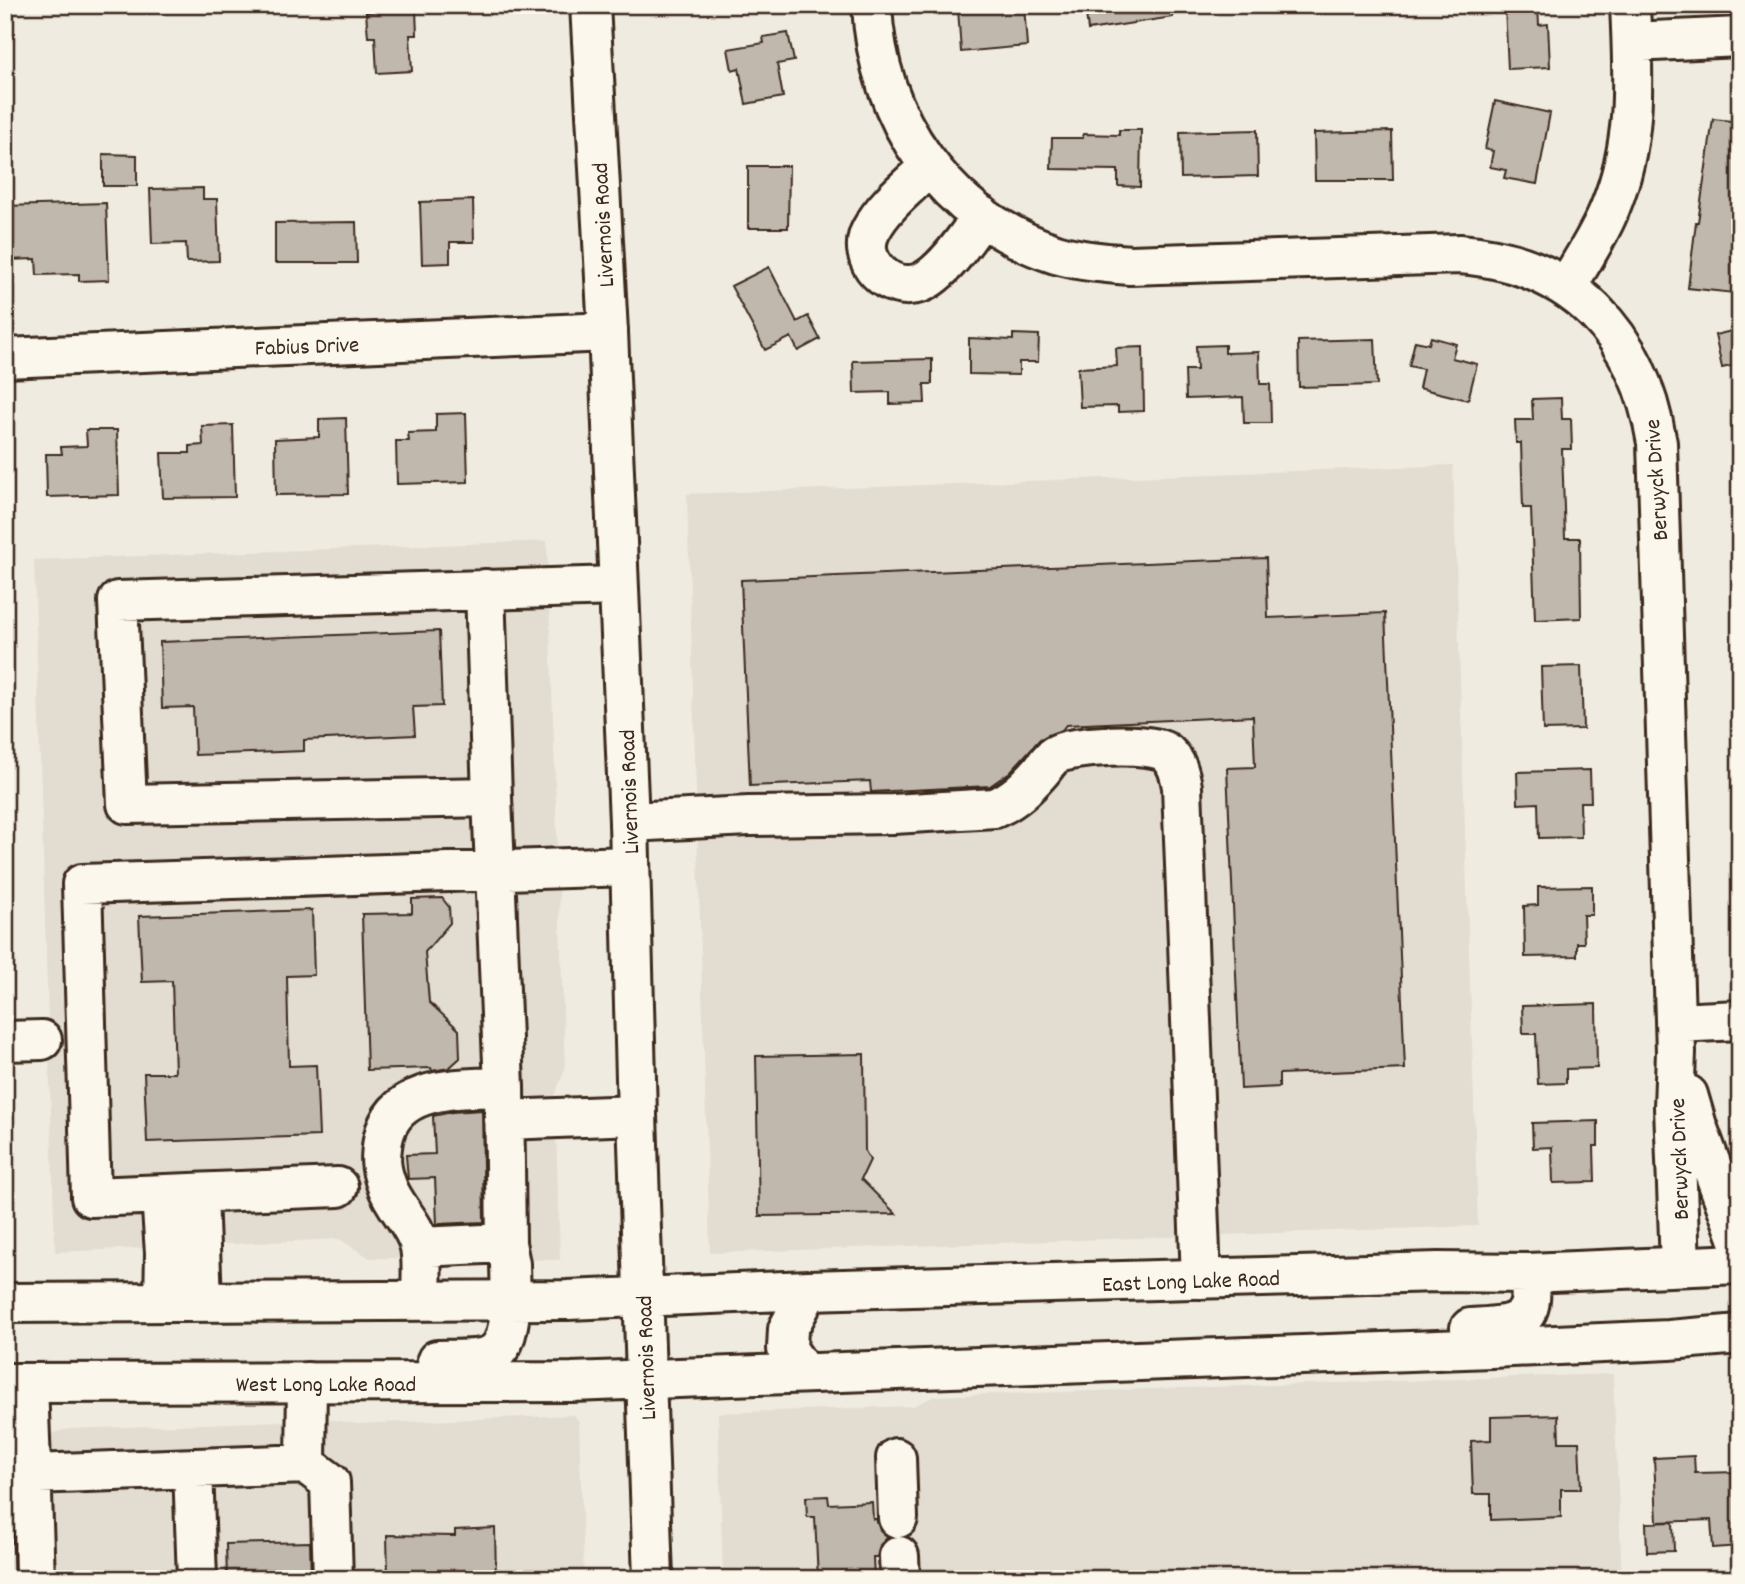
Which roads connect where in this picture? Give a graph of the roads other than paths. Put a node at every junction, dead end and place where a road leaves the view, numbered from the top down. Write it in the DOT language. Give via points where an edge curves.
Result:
graph roads {
  1 [pos="590,5"];
  2 [pos="872,5"];
  3 [pos="1631,24"];
  4 [pos="1740,37"];
  5 [pos="930,166"];
  6 [pos="982,216"];
  7 [pos="1566,288"];
  8 [pos="608,332"];
  9 [pos="5,358"];
  10 [pos="618,586"];
  11 [pos="485,589"];
  12 [pos="492,797"];
  13 [pos="629,822"];
  14 [pos="630,866"];
  15 [pos="495,870"];
  16 [pos="1740,1020"];
  17 [pos="1676,1037"];
  18 [pos="504,1104"];
  19 [pos="637,1115"];
  20 [pos="338,1187"];
  21 [pos="180,1194"];
  22 [pos="506,1243"];
  23 [pos="1740,1243"];
  24 [pos="420,1247"];
  25 [pos="1740,1264"];
  26 [pos="1680,1265"];
  27 [pos="1528,1273"];
  28 [pos="1201,1279"];
  29 [pos="808,1290"];
  30 [pos="643,1297"];
  31 [pos="164,1301"];
  32 [pos="202,1301"];
  33 [pos="510,1301"];
  34 [pos="411,1302"];
  35 [pos="5,1303"];
  36 [pos="1740,1314"];
  37 [pos="5,1326"];
  38 [pos="1740,1334"];
  39 [pos="1646,1341"];
  40 [pos="991,1366"];
  41 [pos="803,1372"];
  42 [pos="646,1378"];
  43 [pos="307,1382"];
  44 [pos="17,1383"];
  45 [pos="202,1384"];
  46 [pos="896,1458"];
  47 [pos="306,1464"];
  48 [pos="193,1468"];
  49 [pos="33,1474"];
  50 [pos="898,1518"];
  51 [pos="35,1579"];
  52 [pos="197,1579"];
  53 [pos="333,1579"];
  54 [pos="653,1579"];
  1 -- 8 [label="main road, Livernois Road"];
  2 -- 5 [label="main road, Berwyck Drive" via="887,91"];
  3 -- 4 [label="main road"];
  3 -- 7 [label="main road" via="1632,126 1620,181 1598,234"];
  5 -- 6 [label="main road, Berwyck Drive"];
  5 -- 6 [label="main road" via="871,229 869,255 882,277 908,285 933,276"];
  6 -- 7 [label="main road, Berwyck Drive" via="1030,244 1093,262 1130,265 1480,255 1539,273"];
  7 -- 17 [label="main road, Berwyck Drive" via="1596,312 1624,347 1646,394 1657,443"];
  8 -- 9 [label="main road, Fabius Drive"];
  8 -- 10 [label="main road, Livernois Road"];
  10 -- 11 [label="main road"];
  10 -- 13 [label="main road, Livernois Road"];
  11 -- 12 [label="main road"];
  11 -- 12 [label="main road" via="118,601 127,804"];
  12 -- 15 [label="main road"];
  13 -- 14 [label="main road, Livernois Road"];
  13 -- 28 [label="main road" via="995,808 1010,802 1055,755 1080,748 1147,745 1166,752 1178,768 1182,787"];
  14 -- 15 [label="main road"];
  14 -- 19 [label="main road, Livernois Road"];
  15 -- 18 [label="main road"];
  15 -- 21 [label="main road" via="82,884 91,1197"];
  16 -- 17 [label="main road"];
  17 -- 23 [label="main road, Berwyck Drive" via="1697,1126"];
  17 -- 26 [label="main road, Berwyck Drive"];
  18 -- 19 [label="main road"];
  18 -- 22 [label="main road"];
  18 -- 24 [label="main road" via="438,1090 392,1115 379,1162"];
  19 -- 30 [label="main road, Livernois Road"];
  20 -- 21 [label="main road"];
  21 -- 31 [label="main road" via="165,1253"];
  21 -- 32 [label="main road"];
  22 -- 24 [label="main road"];
  22 -- 33 [label="main road"];
  24 -- 34 [label="main road"];
  25 -- 26 [label="main road, East Long Lake Road"];
  26 -- 27 [label="main road, East Long Lake Road"];
  27 -- 28 [label="main road, East Long Lake Road"];
  27 -- 40 [label="main road" via="1531,1304 1526,1316 1512,1324 1050,1344"];
  28 -- 29 [label="main road, East Long Lake Road"];
  29 -- 30 [label="main road, East Long Lake Road"];
  29 -- 41 [label="main road" via="788,1328 787,1349"];
  30 -- 33 [label="main road"];
  30 -- 42 [label="main road, Livernois Road"];
  31 -- 32 [label="main road"];
  31 -- 35 [label="main road"];
  32 -- 34 [label="main road"];
  33 -- 34 [label="main road"];
  33 -- 45 [label="main road" via="505,1340 497,1353 481,1359 306,1363"];
  34 -- 37 [label="main road" via="352,1320 17,1321"];
  36 -- 39 [label="main road" via="1676,1319 1652,1328"];
  38 -- 39 [label="main road"];
  39 -- 40 [label="main road"];
  40 -- 41 [label="main road"];
  41 -- 42 [label="main road"];
  42 -- 43 [label="main road, West Long Lake Road"];
  42 -- 54 [label="main road, Livernois Road"];
  43 -- 45 [label="main road, West Long Lake Road"];
  43 -- 47 [label="main road"];
  44 -- 45 [label="main road, West Long Lake Road"];
  44 -- 49 [label="main road"];
  46 -- 50 [label="main road"];
  47 -- 48 [label="main road"];
  47 -- 53 [label="main road" via="330,1482"];
  48 -- 49 [label="main road"];
  48 -- 52 [label="main road"];
  49 -- 51 [label="main road"];
}
